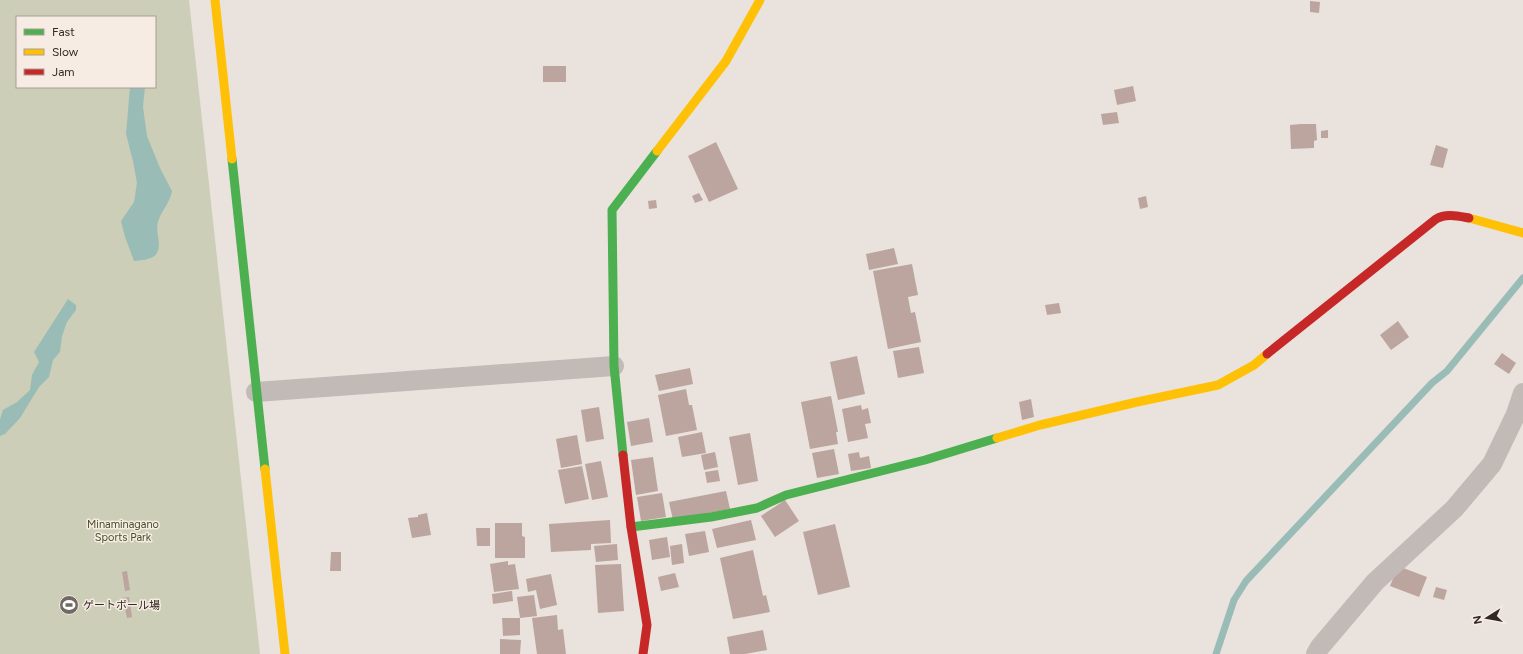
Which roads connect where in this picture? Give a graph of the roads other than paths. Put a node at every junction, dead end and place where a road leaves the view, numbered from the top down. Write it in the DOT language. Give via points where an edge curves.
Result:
graph roads {
  1 [pos="215,0"];
  2 [pos="760,0"];
  3 [pos="1523,233"];
  4 [pos="614,366"];
  5 [pos="256,392"];
  6 [pos="1523,394"];
  7 [pos="631,527"];
  8 [pos="285,654"];
  9 [pos="643,654"];
  10 [pos="1316,654"];
  1 -- 5 [label="street"];
  2 -- 4 [label="street" via="726,61 612,210"];
  3 -- 7 [label="street" via="1466,217 1441,216 1254,365 1218,385 1040,426 925,460 786,495 757,508"];
  4 -- 5 [label="street"];
  4 -- 7 [label="street"];
  5 -- 8 [label="street"];
  6 -- 10 [label="street" via="1492,464 1454,509 1375,582"];
  7 -- 9 [label="street" via="647,625"];
}
